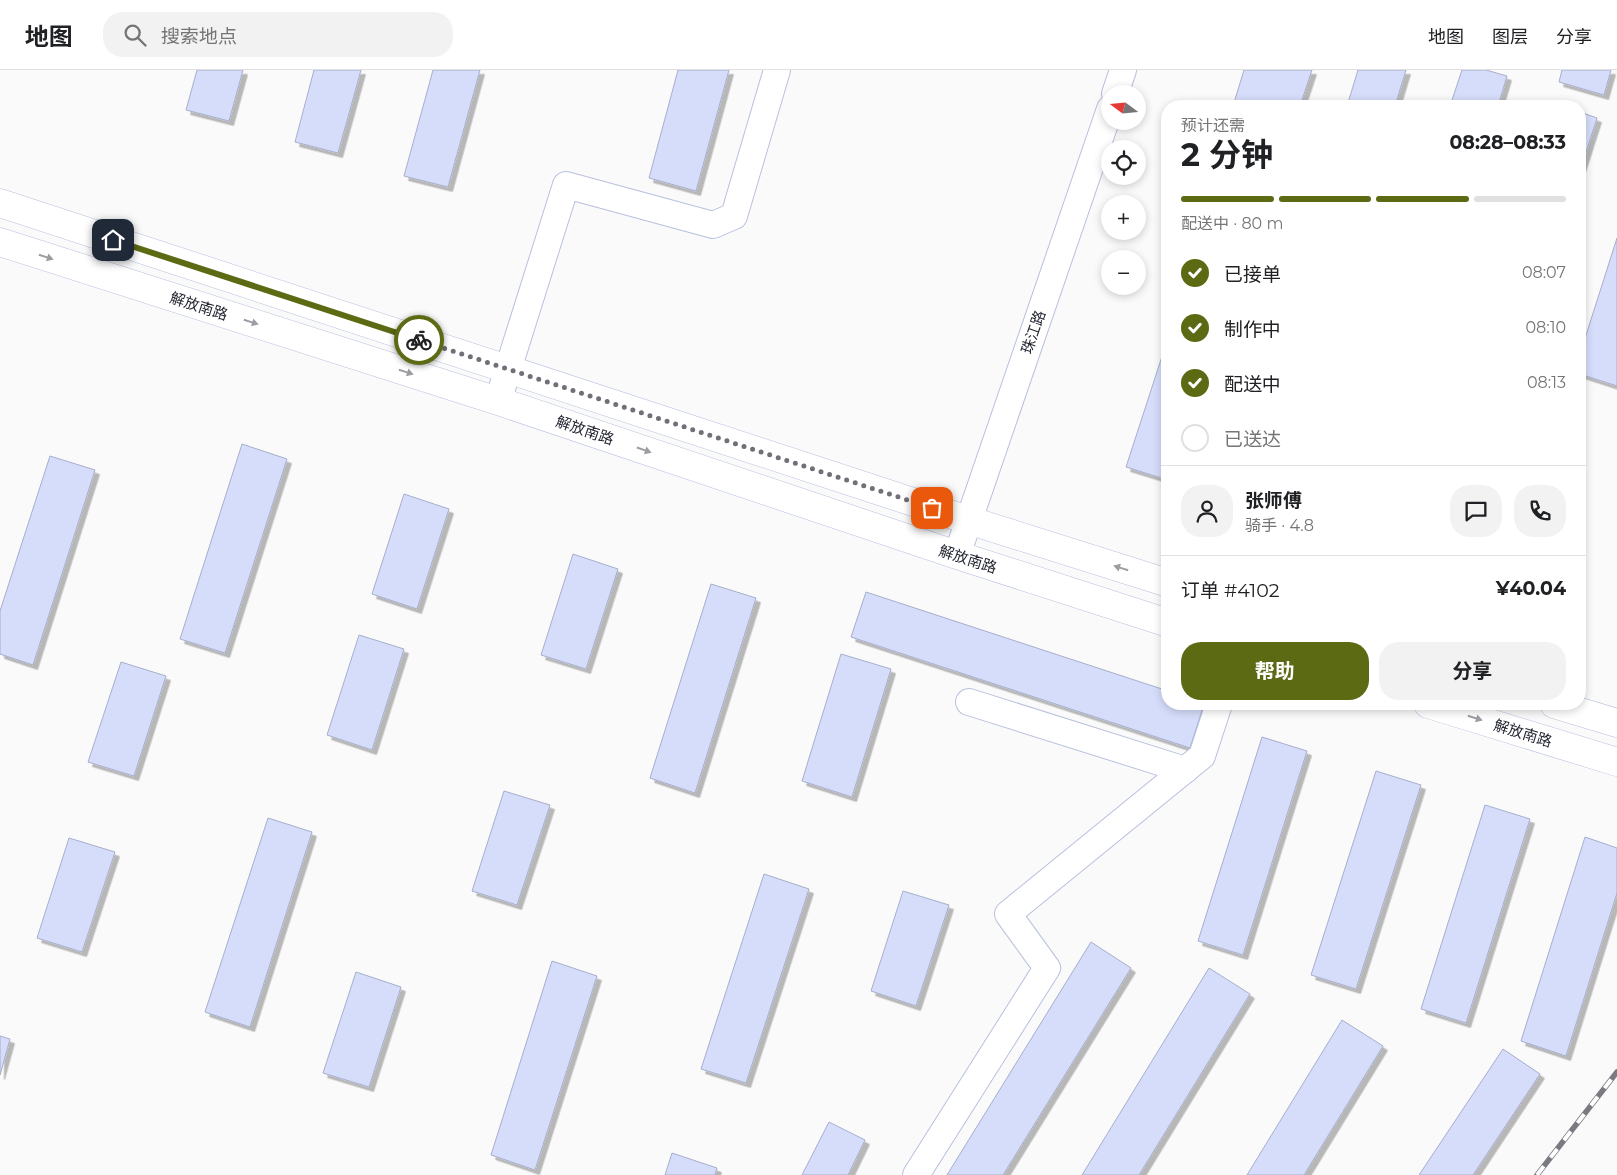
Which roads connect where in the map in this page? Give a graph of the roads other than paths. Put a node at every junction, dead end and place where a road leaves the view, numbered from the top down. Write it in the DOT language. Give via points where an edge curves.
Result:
graph roads {
  1 [pos="777,70"];
  2 [pos="1124,70"];
  3 [pos="1118,85"];
  4 [pos="1103,130"];
  5 [pos="0,203"];
  6 [pos="0,242"];
  7 [pos="508,370"];
  8 [pos="498,401"];
  9 [pos="968,520"];
  10 [pos="956,555"];
  11 [pos="1161,581"];
  12 [pos="1161,621"];
  13 [pos="969,702"];
  14 [pos="1217,710"];
  15 [pos="1449,710"];
  16 [pos="1574,710"];
  17 [pos="1617,723"];
  18 [pos="1616,759"];
  19 [pos="1185,770"];
  20 [pos="916,1175"];
  1 -- 7 [label="street" via="734,216 713,224 566,185"];
  2 -- 3 [label="street"];
  4 -- 9 [label="street, 珠江路"];
  5 -- 7 [label="main road"];
  6 -- 8 [label="main road, 解放南路, one-way"];
  7 -- 8 [label="street"];
  7 -- 9 [label="main road"];
  8 -- 10 [label="main road, 解放南路, one-way"];
  9 -- 10 [label="street, 珠江路"];
  11 -- 9 [label="main road, one-way"];
  10 -- 12 [label="main road, 解放南路"];
  13 -- 19 [label="street"];
  14 -- 19 [label="street" via="1202,756"];
  15 -- 18 [label="main road, 解放南路, one-way"];
  16 -- 17 [label="main road"];
  19 -- 20 [label="street" via="1008,914 1047,968"];
}
